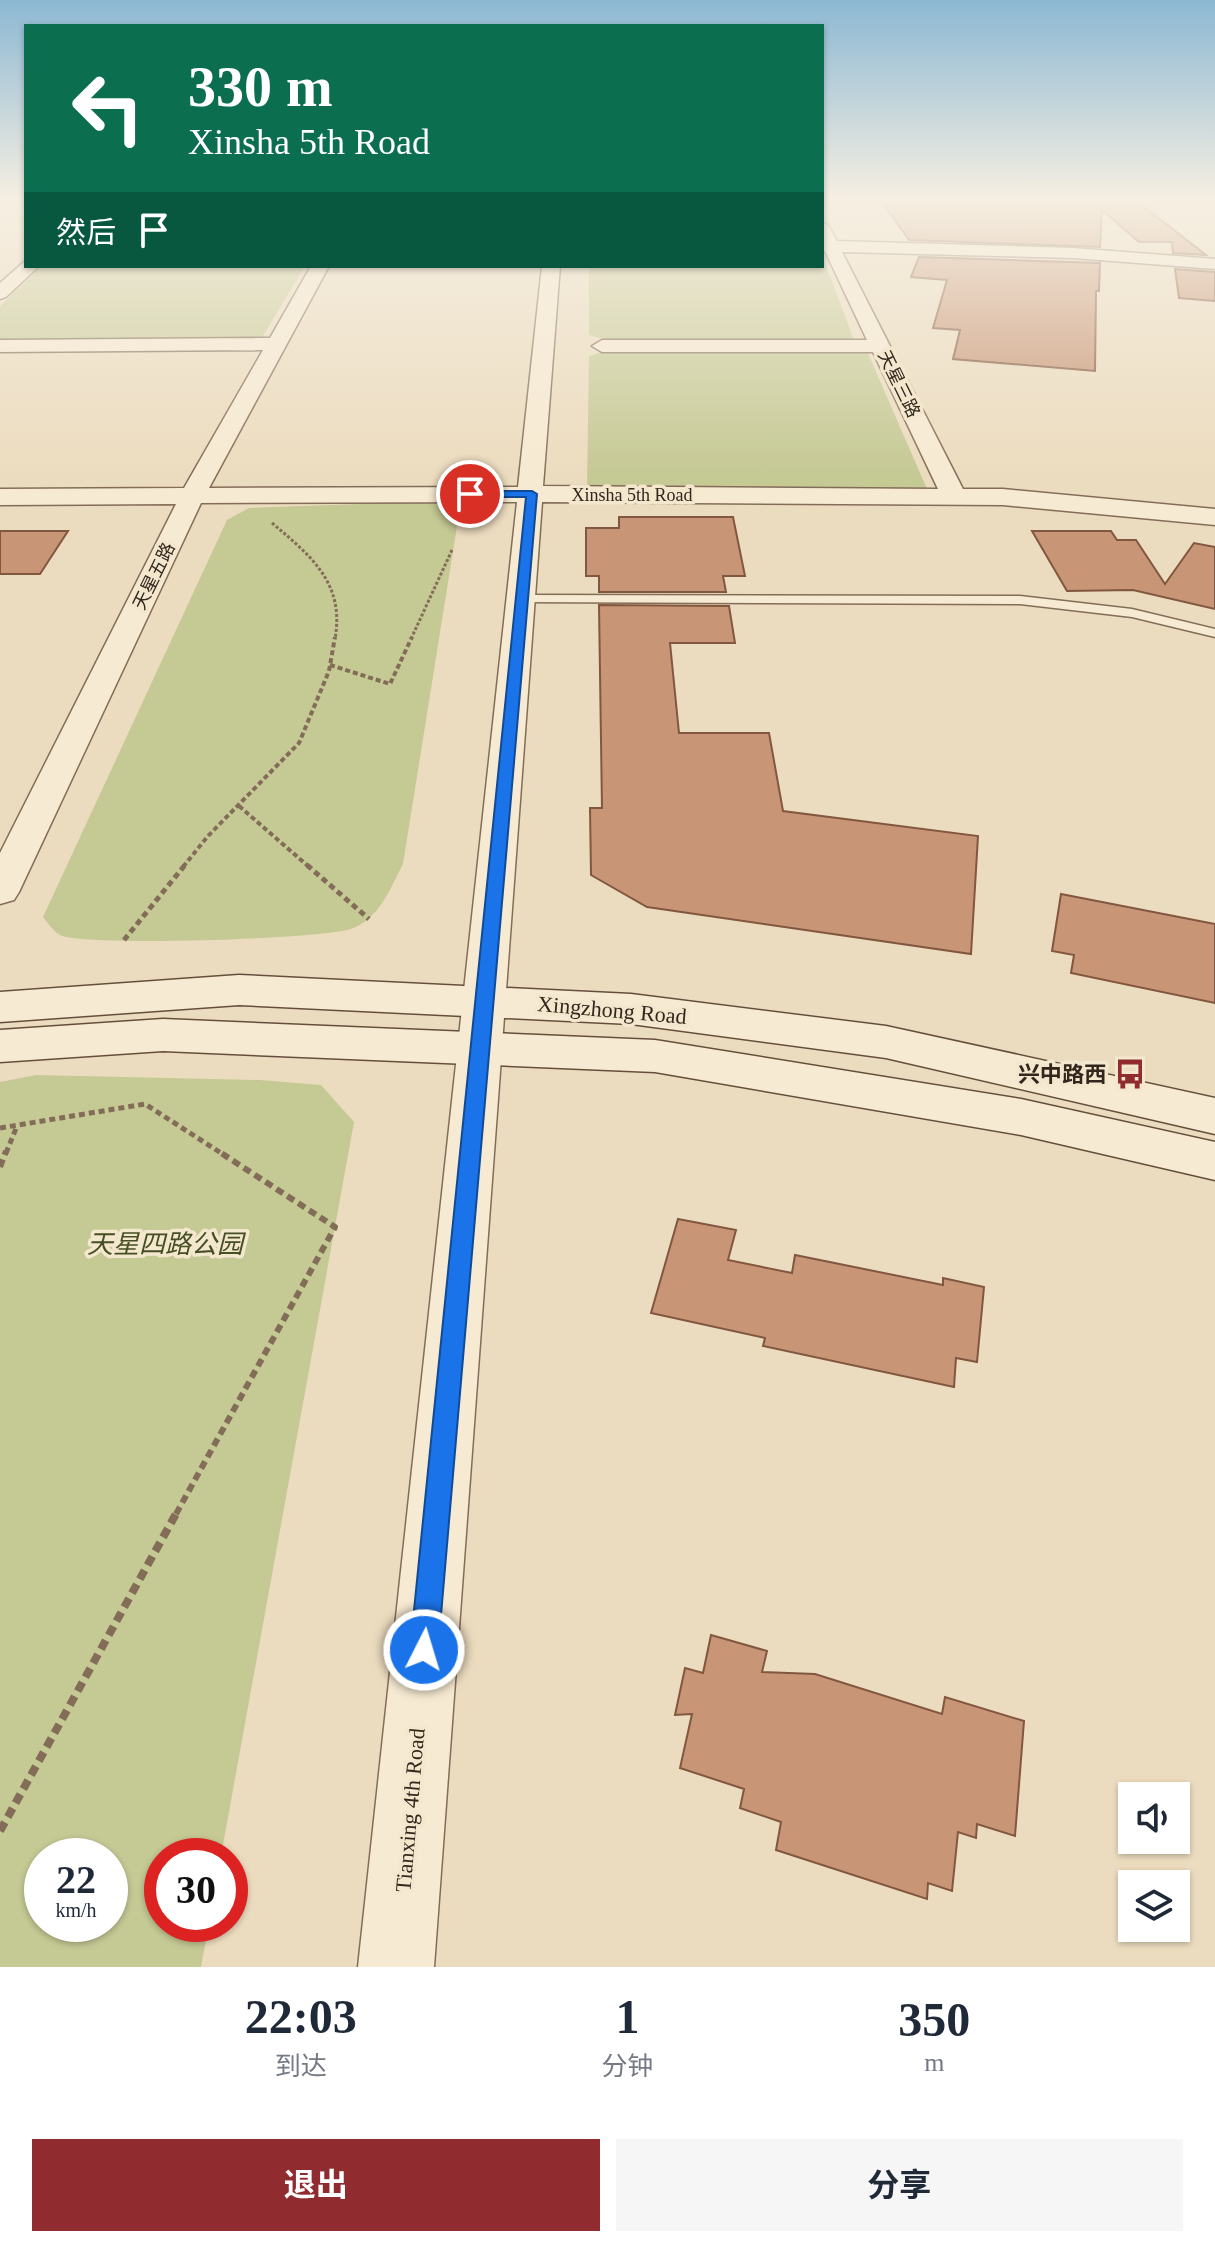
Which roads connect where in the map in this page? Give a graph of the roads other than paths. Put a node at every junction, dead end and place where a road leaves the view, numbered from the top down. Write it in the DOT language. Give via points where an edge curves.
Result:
graph roads {
  1 [pos="306,291"];
  2 [pos="557,291"];
  3 [pos="851,291"];
  4 [pos="277,344"];
  5 [pos="0,346"];
  6 [pos="880,346"];
  7 [pos="570,347"];
  8 [pos="532,494"];
  9 [pos="192,496"];
  10 [pos="0,497"];
  11 [pos="954,497"];
  12 [pos="1215,517"];
  13 [pos="522,599"];
  14 [pos="1215,633"];
  15 [pos="0,892"];
  16 [pos="483,1001"];
  17 [pos="0,1007"];
  18 [pos="0,1046"];
  19 [pos="479,1048"];
  20 [pos="1215,1116"];
  21 [pos="1215,1161"];
  22 [pos="396,1967"];
  1 -- 4 [label="street, 天星五路"];
  2 -- 7 [label="street, Tianxing 4th Road"];
  3 -- 6 [label="street, 天星三路"];
  4 -- 5 [label="street"];
  4 -- 9 [label="street, 天星五路"];
  6 -- 7 [label="street"];
  6 -- 11 [label="street, 天星三路"];
  7 -- 8 [label="street, Tianxing 4th Road"];
  8 -- 9 [label="street, Xinsha 5th Road"];
  8 -- 11 [label="street, Xinsha 5th Road"];
  8 -- 13 [label="street, Tianxing 4th Road"];
  9 -- 10 [label="street, Xinsha 5th Road"];
  9 -- 15 [label="street, 天星五路"];
  11 -- 12 [label="street, Xinsha 5th Road"];
  13 -- 14 [label="lane" via="1020,600 1132,613"];
  13 -- 16 [label="street, Tianxing 4th Road"];
  16 -- 17 [label="street, Xingzhong Road" via="239,990"];
  16 -- 19 [label="street, Tianxing 4th Road"];
  16 -- 20 [label="street, Xingzhong Road" via="631,1009 886,1042"];
  18 -- 19 [label="street, Xingzhong Road" via="163,1035"];
  19 -- 21 [label="street, Xingzhong Road" via="655,1056 1021,1117"];
  19 -- 22 [label="street, Tianxing 4th Road"];
}
